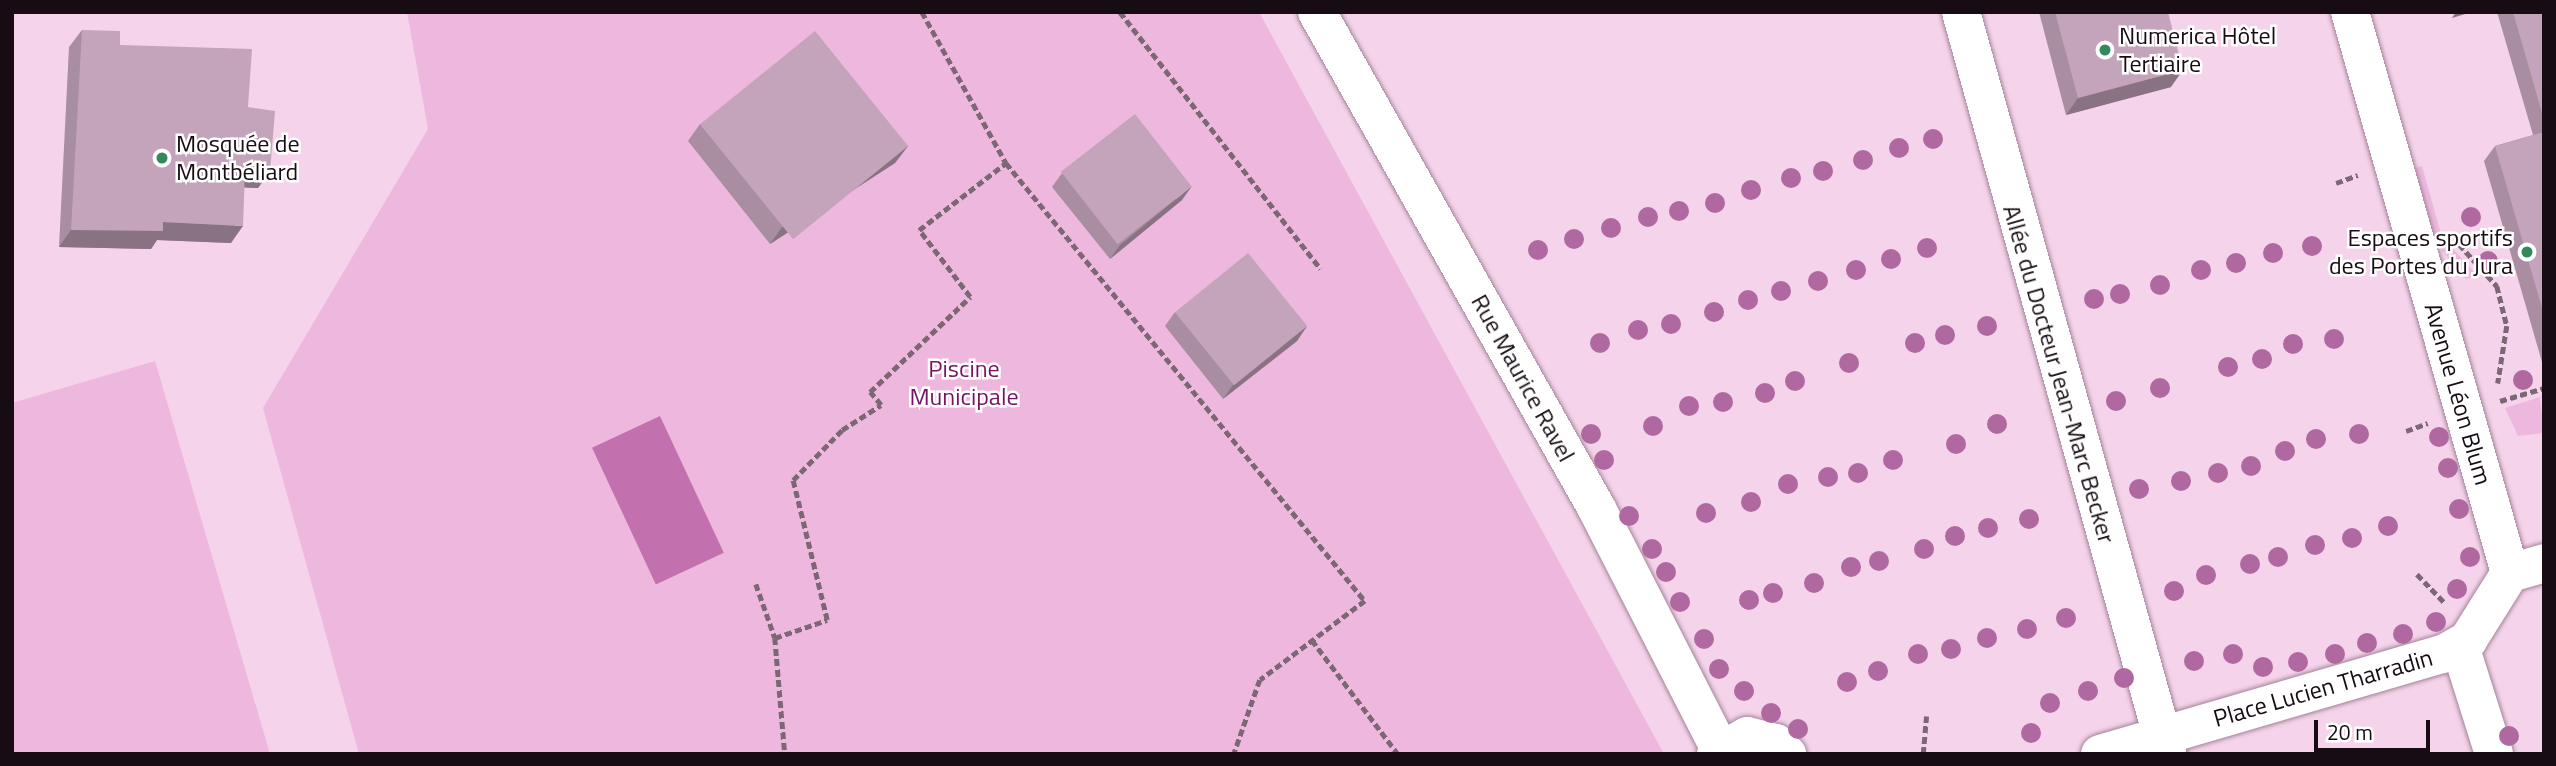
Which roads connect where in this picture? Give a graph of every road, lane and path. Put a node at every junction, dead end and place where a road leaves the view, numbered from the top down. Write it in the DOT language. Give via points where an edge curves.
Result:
graph roads {
  1 [pos="922,12"];
  2 [pos="1120,12"];
  3 [pos="1318,12"];
  4 [pos="1961,12"];
  5 [pos="2350,12"];
  6 [pos="1006,163"];
  7 [pos="2353,176"];
  8 [pos="2336,183"];
  9 [pos="1321,269"];
  10 [pos="2544,388"];
  11 [pos="2544,395"];
  12 [pos="2527,568"];
  13 [pos="756,584"];
  14 [pos="775,638"];
  15 [pos="1312,640"];
  16 [pos="2460,646"];
  17 [pos="1926,716"];
  18 [pos="2165,744"];
  19 [pos="1718,751"];
  20 [pos="785,754"];
  21 [pos="1234,754"];
  22 [pos="1398,754"];
  23 [pos="1787,754"];
  24 [pos="1923,754"];
  25 [pos="2101,754"];
  26 [pos="2494,754"];
  1 -- 6 [label="path"];
  2 -- 9 [label="path"];
  3 -- 19 [label="street, Rue Maurice Ravel" via="1597,509"];
  4 -- 18 [label="street, Allée du Docteur Jean-Marc Becker"];
  5 -- 12 [label="street, Avenue Léon Blum"];
  6 -- 14 [label="path" via="919,230 970,297 870,392 881,405 842,430 793,480 827,620"];
  6 -- 15 [label="path" via="1365,601"];
  7 -- 8 [label="path"];
  10 -- 11 [label="path"];
  12 -- 16 [label="street, Place Lucien Tharradin"];
  13 -- 14 [label="path"];
  14 -- 20 [label="path"];
  15 -- 21 [label="path" via="1260,680"];
  15 -- 22 [label="path"];
  16 -- 18 [label="street, Place Lucien Tharradin"];
  16 -- 26 [label="street"];
  17 -- 24 [label="path"];
  18 -- 25 [label="street, Place Lucien Tharradin"];
  19 -- 23 [label="street" via="1747,736 1776,743"];
}
